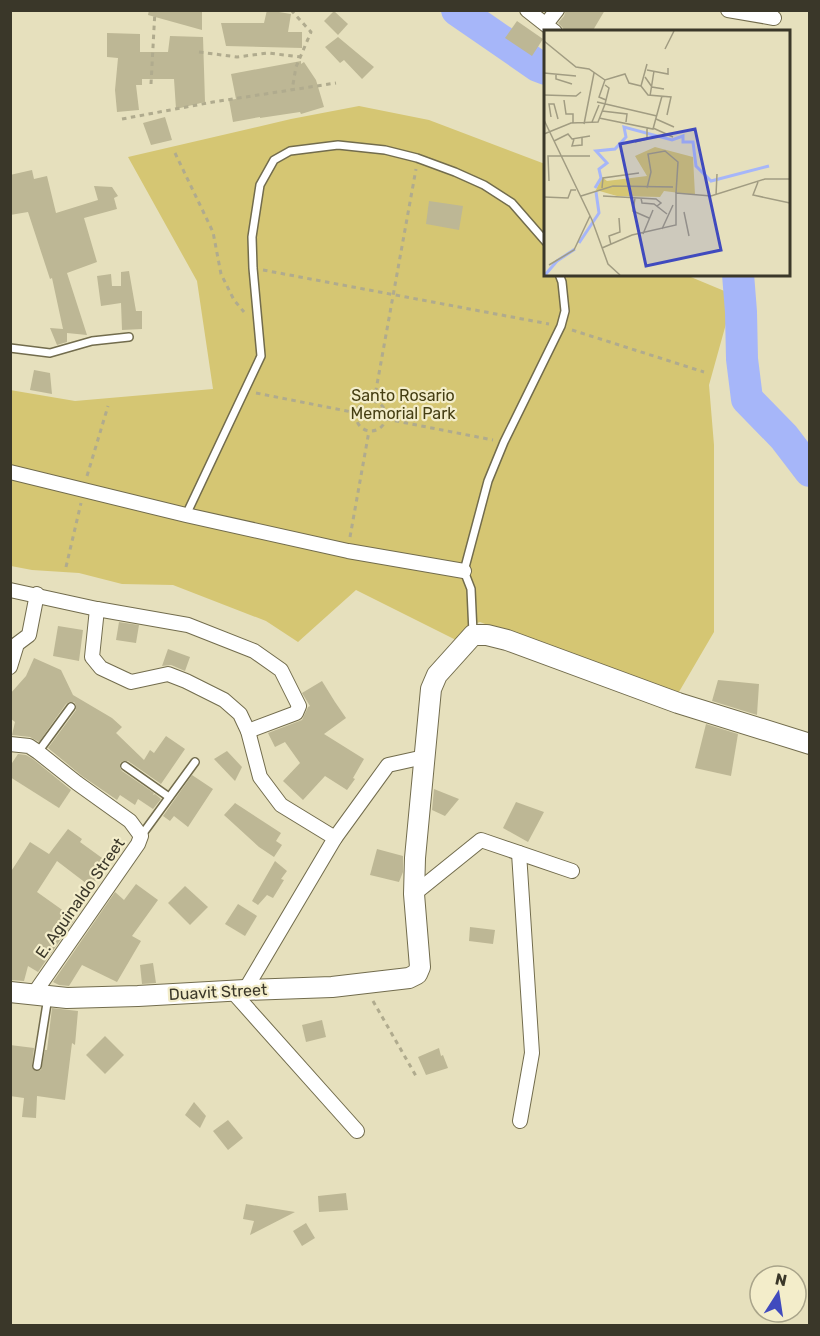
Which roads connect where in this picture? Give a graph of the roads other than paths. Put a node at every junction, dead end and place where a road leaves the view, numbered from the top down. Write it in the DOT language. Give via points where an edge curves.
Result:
graph roads {
  1 [pos="527,10"];
  2 [pos="557,10"];
  3 [pos="728,10"];
  4 [pos="774,18"];
  5 [pos="551,28"];
  6 [pos="544,240"];
  7 [pos="560,276"];
  8 [pos="129,337"];
  9 [pos="10,348"];
  10 [pos="10,472"];
  11 [pos="186,515"];
  12 [pos="464,571"];
  13 [pos="10,590"];
  14 [pos="37,594"];
  15 [pos="97,609"];
  16 [pos="473,635"];
  17 [pos="14,644"];
  18 [pos="10,667"];
  19 [pos="71,708"];
  20 [pos="248,731"];
  21 [pos="10,744"];
  22 [pos="810,744"];
  23 [pos="39,752"];
  24 [pos="424,757"];
  25 [pos="195,762"];
  26 [pos="125,766"];
  27 [pos="169,797"];
  28 [pos="141,836"];
  29 [pos="335,838"];
  30 [pos="519,853"];
  31 [pos="572,871"];
  32 [pos="414,894"];
  33 [pos="238,990"];
  34 [pos="10,992"];
  35 [pos="40,996"];
  36 [pos="37,1066"];
  37 [pos="520,1120"];
  38 [pos="357,1131"];
  1 -- 5 [label="street"];
  2 -- 5 [label="street"];
  3 -- 4 [label="street"];
  6 -- 11 [label="lane" via="512,202 484,185 417,158 385,150 338,146 290,151 274,160 260,185 252,237 261,356"];
  7 -- 12 [label="lane" via="565,311 561,326 488,482"];
  8 -- 9 [label="lane" via="92,341 50,353"];
  10 -- 11 [label="street"];
  11 -- 12 [label="street"];
  12 -- 16 [label="lane" via="471,589"];
  13 -- 14 [label="street"];
  14 -- 15 [label="street"];
  14 -- 17 [label="street" via="29,635"];
  15 -- 20 [label="street" via="92,657 100,668 130,682 168,674 186,681 224,700 240,714"];
  15 -- 20 [label="street" via="188,626 254,651 281,670 299,706 296,712"];
  16 -- 22 [label="street" via="507,640 678,703"];
  16 -- 24 [label="street" via="437,675 431,689"];
  17 -- 18 [label="street"];
  19 -- 23 [label="lane"];
  20 -- 29 [label="street" via="260,777 281,805"];
  21 -- 23 [label="street, E. Aguinaldo Street" via="29,746"];
  23 -- 28 [label="street, E. Aguinaldo Street" via="130,821"];
  24 -- 29 [label="street" via="388,765"];
  24 -- 32 [label="street"];
  25 -- 27 [label="lane"];
  26 -- 27 [label="lane"];
  27 -- 28 [label="lane"];
  28 -- 35 [label="street, E. Aguinaldo Street"];
  29 -- 33 [label="street"];
  30 -- 31 [label="street"];
  30 -- 32 [label="street" via="481,840"];
  30 -- 37 [label="street" via="532,1053"];
  32 -- 33 [label="street, Duavit Street" via="420,967 417,974 332,987"];
  33 -- 35 [label="street, Duavit Street"];
  33 -- 38 [label="street"];
  34 -- 35 [label="street, Duavit Street"];
  35 -- 36 [label="lane"];
}
